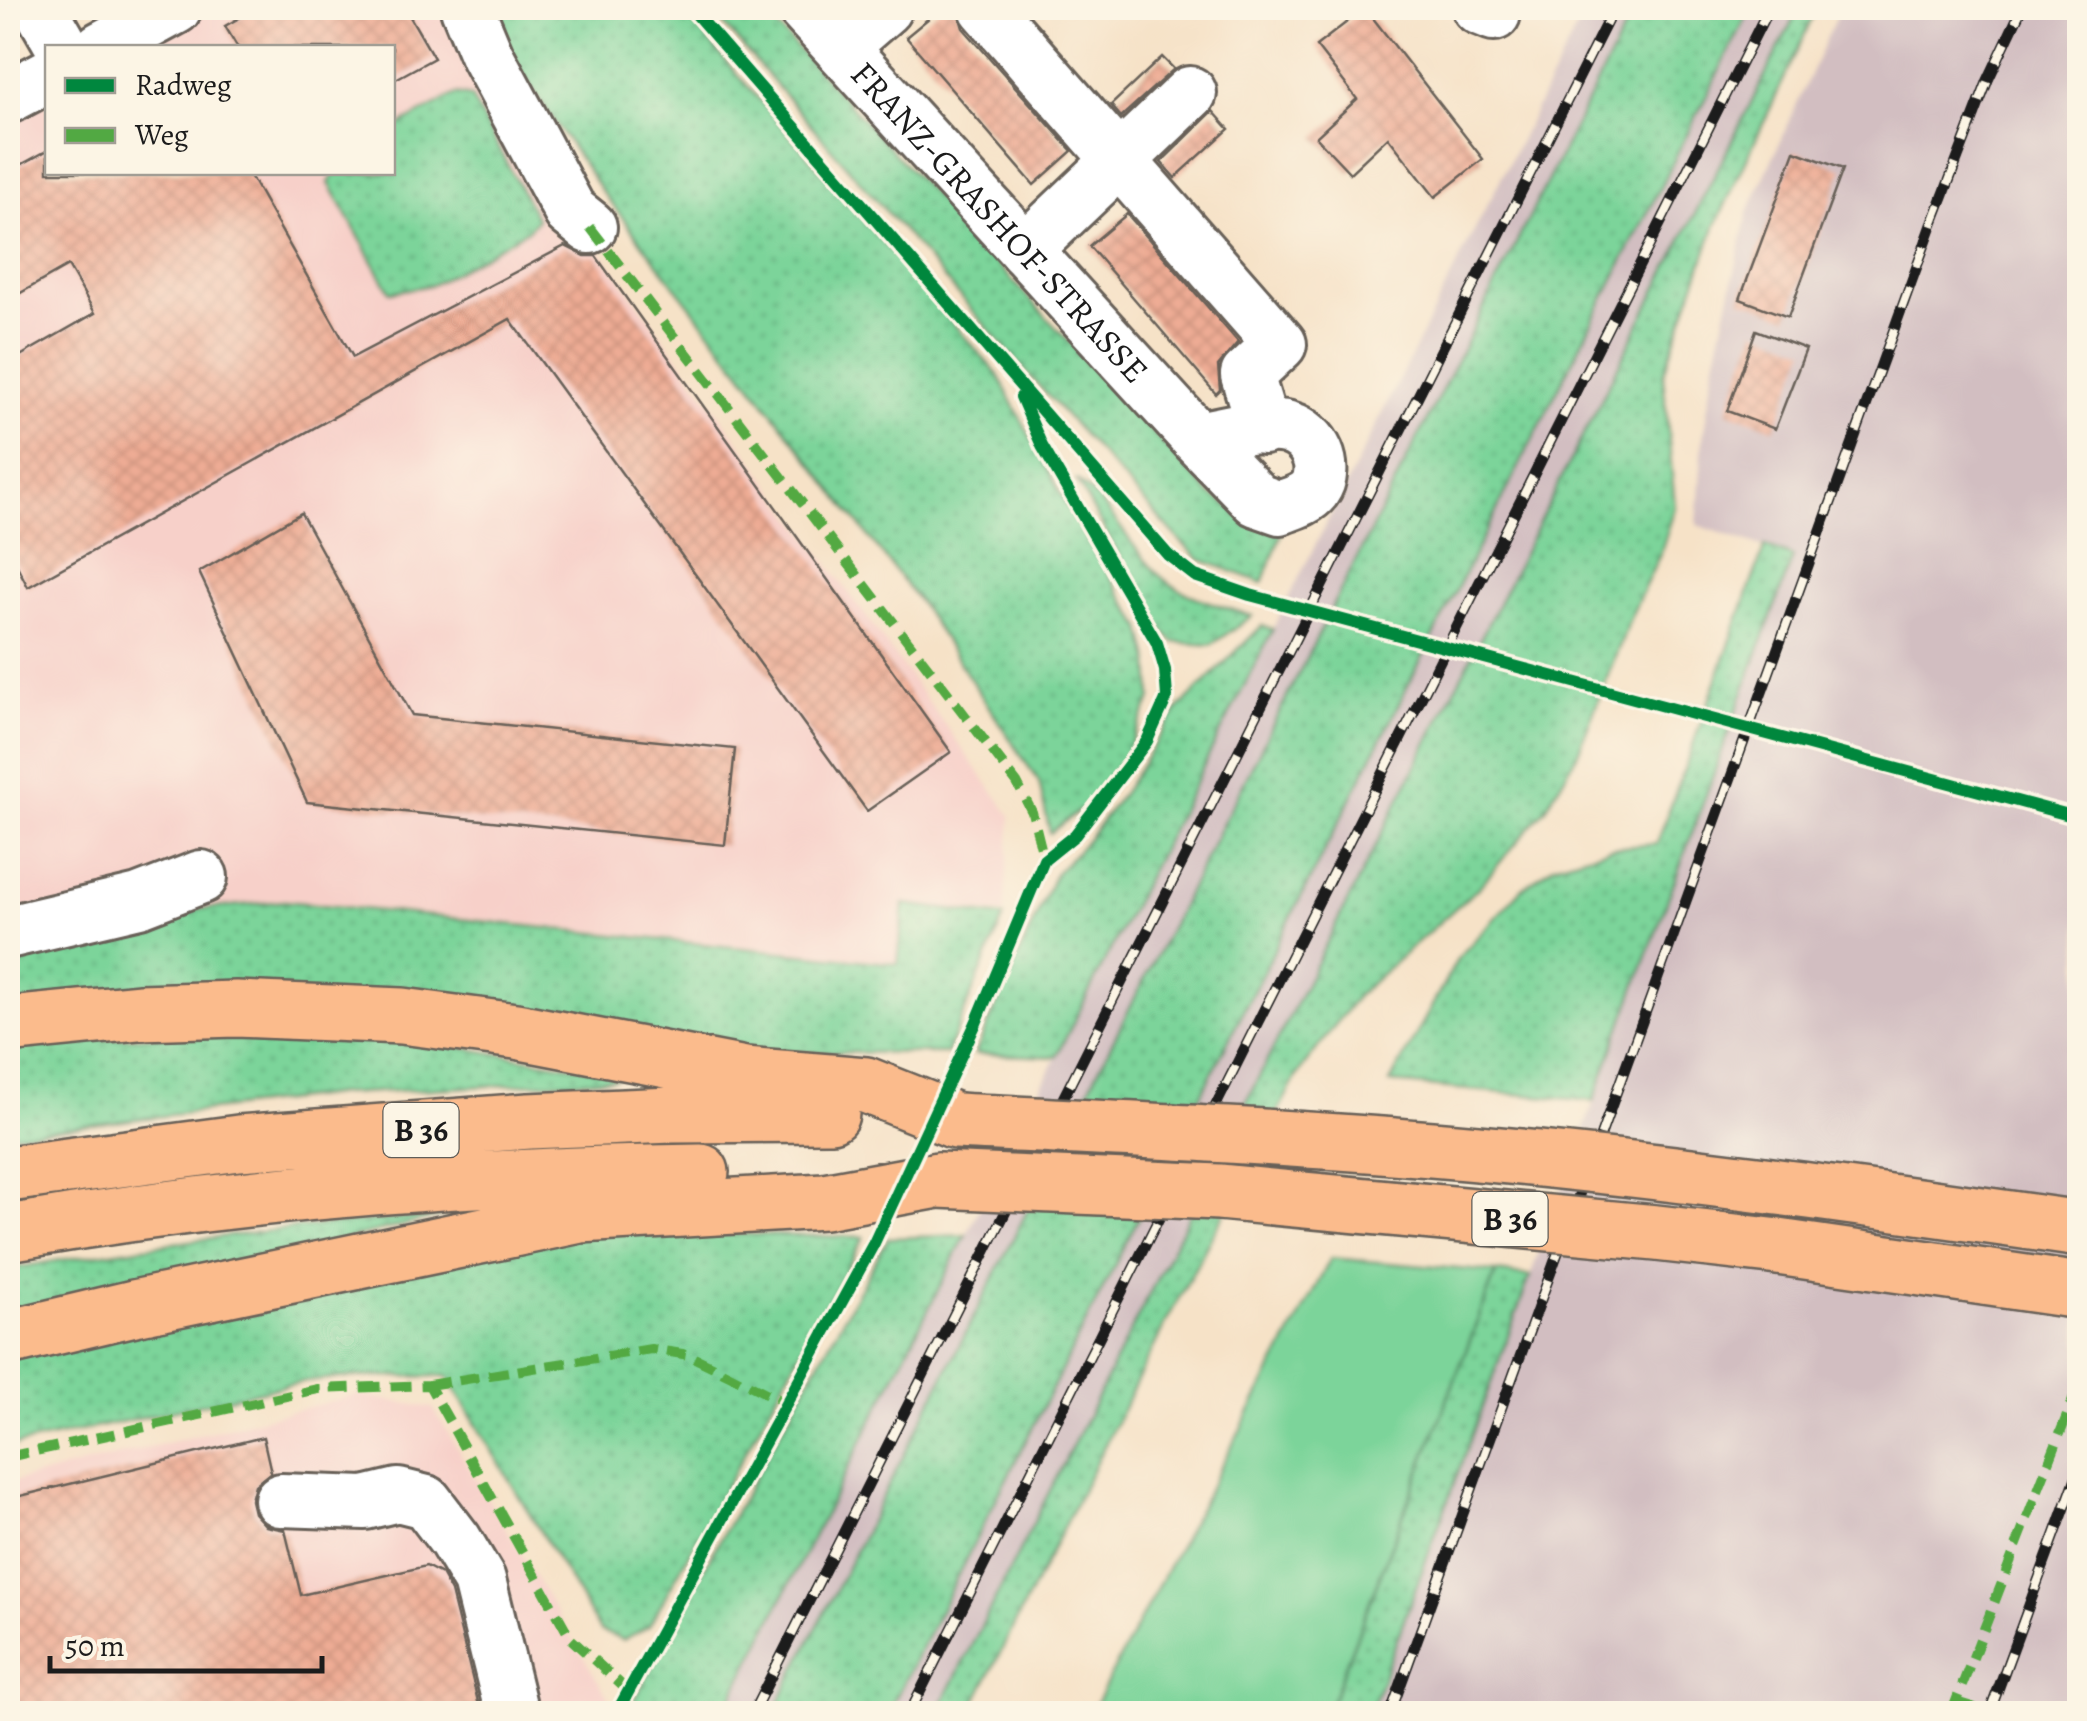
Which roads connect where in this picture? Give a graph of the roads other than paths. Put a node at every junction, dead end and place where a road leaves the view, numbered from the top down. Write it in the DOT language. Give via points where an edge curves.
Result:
graph roads {
  1 [pos="40,8"];
  2 [pos="174,8"];
  3 [pos="467,8"];
  4 [pos="804,8"];
  5 [pos="885,8"];
  6 [pos="986,8"];
  7 [pos="61,45"];
  8 [pos="106,45"];
  9 [pos="840,46"];
  10 [pos="45,78"];
  11 [pos="1190,93"];
  12 [pos="8,97"];
  13 [pos="1120,159"];
  14 [pos="590,227"];
  15 [pos="1026,250"];
  16 [pos="1262,428"];
  17 [pos="1197,438"];
  18 [pos="201,877"];
  19 [pos="8,932"];
  20 [pos="8,1025"];
  21 [pos="845,1098"];
  22 [pos="8,1174"];
  23 [pos="802,1189"];
  24 [pos="2080,1229"];
  25 [pos="8,1233"];
  26 [pos="2080,1291"];
  27 [pos="8,1338"];
  28 [pos="281,1500"];
  29 [pos="512,1714"];
  1 -- 7 [label="street"];
  2 -- 8 [label="street"];
  3 -- 14 [label="street" via="570,211"];
  4 -- 9 [label="street, FRANZ-GRASHOF-STRASSE"];
  5 -- 9 [label="street"];
  6 -- 13 [label="street"];
  9 -- 15 [label="street, FRANZ-GRASHOF-STRASSE"];
  10 -- 12 [label="street"];
  11 -- 13 [label="street"];
  13 -- 15 [label="street"];
  13 -- 16 [label="street" via="1280,344 1247,375"];
  15 -- 17 [label="street, FRANZ-GRASHOF-STRASSE"];
  16 -- 17 [label="street, FRANZ-GRASHOF-STRASSE"];
  16 -- 17 [label="street, FRANZ-GRASHOF-STRASSE" via="1286,426 1316,449 1320,470 1306,498 1280,508 1258,500"];
  18 -- 19 [label="street" via="139,902"];
  20 -- 21 [label="highway" via="139,1012 402,1016 516,1031"];
  21 -- 22 [label="highway, B 36" via="238,1143"];
  21 -- 24 [label="highway, B 36, bridge" via="882,1090 956,1121 1436,1150 1837,1194"];
  23 -- 25 [label="highway, B 36" via="592,1174 443,1181"];
  23 -- 26 [label="highway, B 36, bridge" via="938,1180 1219,1192 1772,1246"];
  23 -- 27 [label="highway" via="580,1215"];
  28 -- 29 [label="street" via="365,1503 398,1495 426,1502 479,1580"];
}
